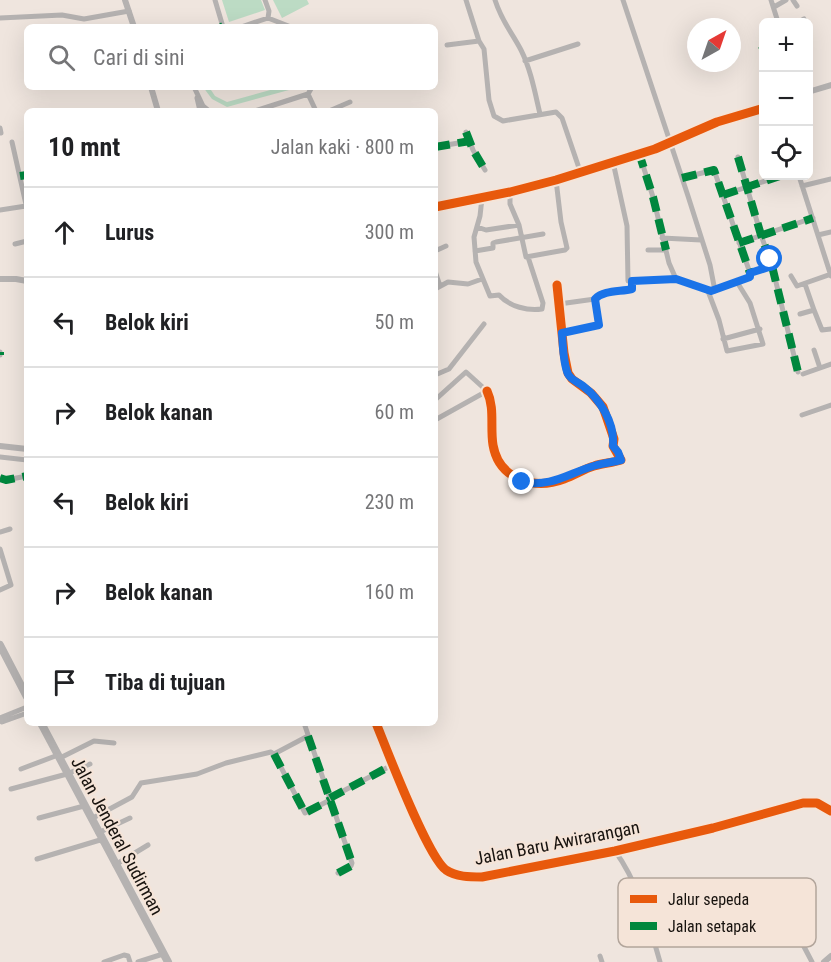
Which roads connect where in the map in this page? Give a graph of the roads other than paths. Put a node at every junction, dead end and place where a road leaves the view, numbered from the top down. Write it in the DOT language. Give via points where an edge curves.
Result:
graph roads {
  1 [pos="125,0"];
  2 [pos="215,0"];
  3 [pos="265,0"];
  4 [pos="466,0"];
  5 [pos="495,0"];
  6 [pos="623,0"];
  7 [pos="771,0"];
  8 [pos="786,0"];
  9 [pos="774,7"];
  10 [pos="129,11"];
  11 [pos="0,18"];
  12 [pos="268,18"];
  13 [pos="777,18"];
  14 [pos="133,24"];
  15 [pos="222,24"];
  16 [pos="250,24"];
  17 [pos="283,24"];
  18 [pos="479,41"];
  19 [pos="578,44"];
  20 [pos="447,45"];
  21 [pos="525,62"];
  22 [pos="831,85"];
  23 [pos="152,90"];
  24 [pos="195,90"];
  25 [pos="310,90"];
  26 [pos="813,90"];
  27 [pos="308,94"];
  28 [pos="197,95"];
  29 [pos="350,102"];
  30 [pos="157,108"];
  31 [pos="199,108"];
  32 [pos="205,108"];
  33 [pos="264,108"];
  34 [pos="315,108"];
  35 [pos="336,108"];
  36 [pos="759,109"];
  37 [pos="540,114"];
  38 [pos="466,132"];
  39 [pos="470,141"];
  40 [pos="12,142"];
  41 [pos="671,142"];
  42 [pos="438,146"];
  43 [pos="639,153"];
  44 [pos="738,157"];
  45 [pos="613,162"];
  46 [pos="485,170"];
  47 [pos="580,171"];
  48 [pos="24,175"];
  49 [pos="20,176"];
  50 [pos="682,178"];
  51 [pos="831,179"];
  52 [pos="556,180"];
  53 [pos="766,180"];
  54 [pos="800,180"];
  55 [pos="746,186"];
  56 [pos="802,186"];
  57 [pos="510,192"];
  58 [pos="24,194"];
  59 [pos="723,195"];
  60 [pos="482,198"];
  61 [pos="438,207"];
  62 [pos="24,208"];
  63 [pos="0,210"];
  64 [pos="813,218"];
  65 [pos="519,225"];
  66 [pos="477,226"];
  67 [pos="831,232"];
  68 [pos="543,234"];
  69 [pos="761,235"];
  70 [pos="818,235"];
  71 [pos="522,238"];
  72 [pos="662,238"];
  73 [pos="701,240"];
  74 [pos="24,242"];
  75 [pos="739,243"];
  76 [pos="15,244"];
  77 [pos="446,246"];
  78 [pos="438,250"];
  79 [pos="476,250"];
  80 [pos="648,250"];
  81 [pos="666,250"];
  82 [pos="528,257"];
  83 [pos="772,266"];
  84 [pos="750,273"];
  85 [pos="831,275"];
  86 [pos="791,276"];
  87 [pos="0,279"];
  88 [pos="482,279"];
  89 [pos="676,279"];
  90 [pos="24,280"];
  91 [pos="632,281"];
  92 [pos="737,282"];
  93 [pos="805,284"];
  94 [pos="557,285"];
  95 [pos="438,287"];
  96 [pos="708,291"];
  97 [pos="715,291"];
  98 [pos="595,299"];
  99 [pos="559,304"];
  100 [pos="814,310"];
  101 [pos="800,314"];
  102 [pos="484,324"];
  103 [pos="760,329"];
  104 [pos="831,329"];
  105 [pos="562,333"];
  106 [pos="723,339"];
  107 [pos="814,350"];
  108 [pos="831,364"];
  109 [pos="820,368"];
  110 [pos="438,374"];
  111 [pos="487,391"];
  112 [pos="438,397"];
  113 [pos="831,405"];
  114 [pos="801,416"];
  115 [pos="438,418"];
  116 [pos="0,446"];
  117 [pos="24,449"];
  118 [pos="0,457"];
  119 [pos="24,460"];
  120 [pos="24,477"];
  121 [pos="0,478"];
  122 [pos="10,529"];
  123 [pos="0,532"];
  124 [pos="0,549"];
  125 [pos="0,590"];
  126 [pos="0,645"];
  127 [pos="24,692"];
  128 [pos="24,708"];
  129 [pos="24,714"];
  130 [pos="0,719"];
  131 [pos="43,726"];
  132 [pos="305,726"];
  133 [pos="377,726"];
  134 [pos="308,736"];
  135 [pos="114,742"];
  136 [pos="274,754"];
  137 [pos="59,757"];
  138 [pos="90,764"];
  139 [pos="394,764"];
  140 [pos="21,769"];
  141 [pos="67,774"];
  142 [pos="12,789"];
  143 [pos="330,799"];
  144 [pos="84,806"];
  145 [pos="831,811"];
  146 [pos="39,818"];
  147 [pos="130,818"];
  148 [pos="91,819"];
  149 [pos="98,833"];
  150 [pos="103,842"];
  151 [pos="148,845"];
  152 [pos="615,851"];
  153 [pos="37,859"];
  154 [pos="115,865"];
  155 [pos="338,873"];
  156 [pos="630,878"];
  157 [pos="656,947"];
  158 [pos="804,947"];
  159 [pos="163,954"];
  160 [pos="831,956"];
  161 [pos="104,962"];
  162 [pos="130,962"];
  163 [pos="138,962"];
  164 [pos="168,962"];
  165 [pos="660,962"];
  166 [pos="812,962"];
  167 [pos="824,962"];
  1 -- 10 [label="street"];
  2 -- 15 [label="street"];
  3 -- 12 [label="street"];
  4 -- 18 [label="street"];
  5 -- 21 [label="street" via="501,20"];
  6 -- 41 [label="street"];
  7 -- 9 [label="street"];
  8 -- 9 [label="street"];
  9 -- 13 [label="street"];
  10 -- 11 [label="street" via="84,19 62,15"];
  10 -- 14 [label="street"];
  12 -- 16 [label="street"];
  12 -- 17 [label="street"];
  18 -- 20 [label="street"];
  18 -- 37 [label="street" via="484,49 494,116 503,121"];
  19 -- 21 [label="street"];
  21 -- 37 [label="street"];
  22 -- 26 [label="street"];
  23 -- 30 [label="street"];
  24 -- 28 [label="street"];
  25 -- 27 [label="street"];
  27 -- 33 [label="street"];
  27 -- 34 [label="street"];
  28 -- 31 [label="street"];
  28 -- 32 [label="street"];
  29 -- 35 [label="street"];
  36 -- 41 [label="street"];
  37 -- 47 [label="street" via="556,112 562,118"];
  38 -- 39 [label="street"];
  39 -- 42 [label="street"];
  39 -- 46 [label="street"];
  40 -- 49 [label="street"];
  41 -- 43 [label="street"];
  41 -- 50 [label="street"];
  43 -- 45 [label="street"];
  43 -- 72 [label="street"];
  44 -- 55 [label="street"];
  45 -- 47 [label="street"];
  45 -- 91 [label="street" via="627,226 628,281"];
  47 -- 52 [label="street"];
  48 -- 49 [label="street"];
  49 -- 58 [label="street"];
  50 -- 59 [label="street" via="714,170"];
  50 -- 73 [label="street"];
  51 -- 56 [label="street"];
  52 -- 57 [label="street"];
  52 -- 82 [label="street" via="567,248"];
  53 -- 55 [label="street"];
  54 -- 56 [label="street"];
  55 -- 59 [label="street"];
  55 -- 69 [label="street"];
  56 -- 64 [label="street"];
  57 -- 60 [label="street"];
  57 -- 65 [label="street" via="510,204"];
  59 -- 75 [label="street"];
  60 -- 61 [label="street"];
  60 -- 66 [label="street"];
  62 -- 63 [label="street"];
  64 -- 69 [label="street"];
  64 -- 70 [label="street"];
  65 -- 66 [label="street" via="486,231"];
  65 -- 71 [label="street"];
  66 -- 79 [label="street"];
  67 -- 70 [label="street"];
  68 -- 71 [label="street"];
  69 -- 75 [label="street"];
  69 -- 83 [label="street"];
  70 -- 85 [label="street"];
  71 -- 79 [label="street"];
  71 -- 82 [label="street"];
  72 -- 73 [label="street"];
  72 -- 81 [label="street"];
  73 -- 97 [label="street"];
  74 -- 76 [label="street"];
  75 -- 84 [label="street"];
  77 -- 78 [label="street"];
  79 -- 88 [label="street"];
  80 -- 81 [label="street"];
  81 -- 89 [label="street"];
  82 -- 88 [label="street" via="542,309 518,307 499,295 490,296"];
  83 -- 84 [label="street"];
  83 -- 109 [label="street" via="801,373"];
  84 -- 92 [label="street" via="750,277"];
  85 -- 93 [label="street"];
  86 -- 93 [label="street" via="796,286"];
  87 -- 90 [label="street"];
  88 -- 95 [label="street"];
  89 -- 91 [label="street"];
  89 -- 96 [label="street"];
  91 -- 98 [label="street" via="632,289 600,294"];
  92 -- 97 [label="street"];
  92 -- 103 [label="street"];
  93 -- 100 [label="street"];
  94 -- 99 [label="street"];
  96 -- 97 [label="street"];
  96 -- 106 [label="street"];
  98 -- 99 [label="street"];
  98 -- 105 [label="street" via="599,325"];
  99 -- 105 [label="street"];
  100 -- 101 [label="street"];
  100 -- 104 [label="street" via="822,330"];
  102 -- 110 [label="street" via="449,369"];
  103 -- 106 [label="street"];
  103 -- 106 [label="street" via="763,344 727,351"];
  105 -- 111 [label="street" via="568,373 599,402 621,461 597,465 563,479 522,482 506,472 495,453"];
  107 -- 109 [label="street"];
  108 -- 109 [label="street"];
  111 -- 112 [label="street" via="466,372"];
  111 -- 115 [label="street"];
  113 -- 114 [label="street"];
  116 -- 117 [label="street"];
  118 -- 119 [label="street"];
  120 -- 121 [label="street"];
  122 -- 123 [label="street"];
  124 -- 125 [label="street" via="11,585"];
  126 -- 127 [label="main road"];
  128 -- 130 [label="street"];
  129 -- 130 [label="street" via="3,722"];
  131 -- 137 [label="main road, Jalan Jenderal Sudirman"];
  132 -- 134 [label="street"];
  133 -- 139 [label="street, Jalan Baru Awirarangan"];
  134 -- 136 [label="street"];
  134 -- 143 [label="street"];
  135 -- 137 [label="street" via="94,741"];
  136 -- 143 [label="street" via="304,813"];
  136 -- 148 [label="street" via="253,756 197,774 141,783 132,797"];
  137 -- 140 [label="street"];
  137 -- 141 [label="main road, Jalan Jenderal Sudirman"];
  138 -- 141 [label="street"];
  139 -- 143 [label="street"];
  139 -- 152 [label="street, Jalan Baru Awirarangan" via="431,851 447,871 482,877"];
  141 -- 142 [label="street"];
  141 -- 144 [label="main road, Jalan Jenderal Sudirman"];
  143 -- 155 [label="street" via="352,864"];
  144 -- 146 [label="street"];
  144 -- 148 [label="main road, Jalan Jenderal Sudirman"];
  145 -- 152 [label="street, Jalan Baru Awirarangan" via="817,803 803,803"];
  147 -- 149 [label="street"];
  148 -- 149 [label="main road, Jalan Jenderal Sudirman"];
  149 -- 150 [label="main road, Jalan Jenderal Sudirman"];
  150 -- 153 [label="street" via="88,842"];
  150 -- 154 [label="main road, Jalan Jenderal Sudirman"];
  151 -- 154 [label="street"];
  152 -- 156 [label="street"];
  154 -- 159 [label="main road, Jalan Jenderal Sudirman"];
  157 -- 165 [label="street"];
  158 -- 166 [label="street"];
  159 -- 163 [label="street"];
  159 -- 164 [label="main road, Jalan Jenderal Sudirman"];
  160 -- 167 [label="street"];
  161 -- 162 [label="street" via="124,954"];
}
